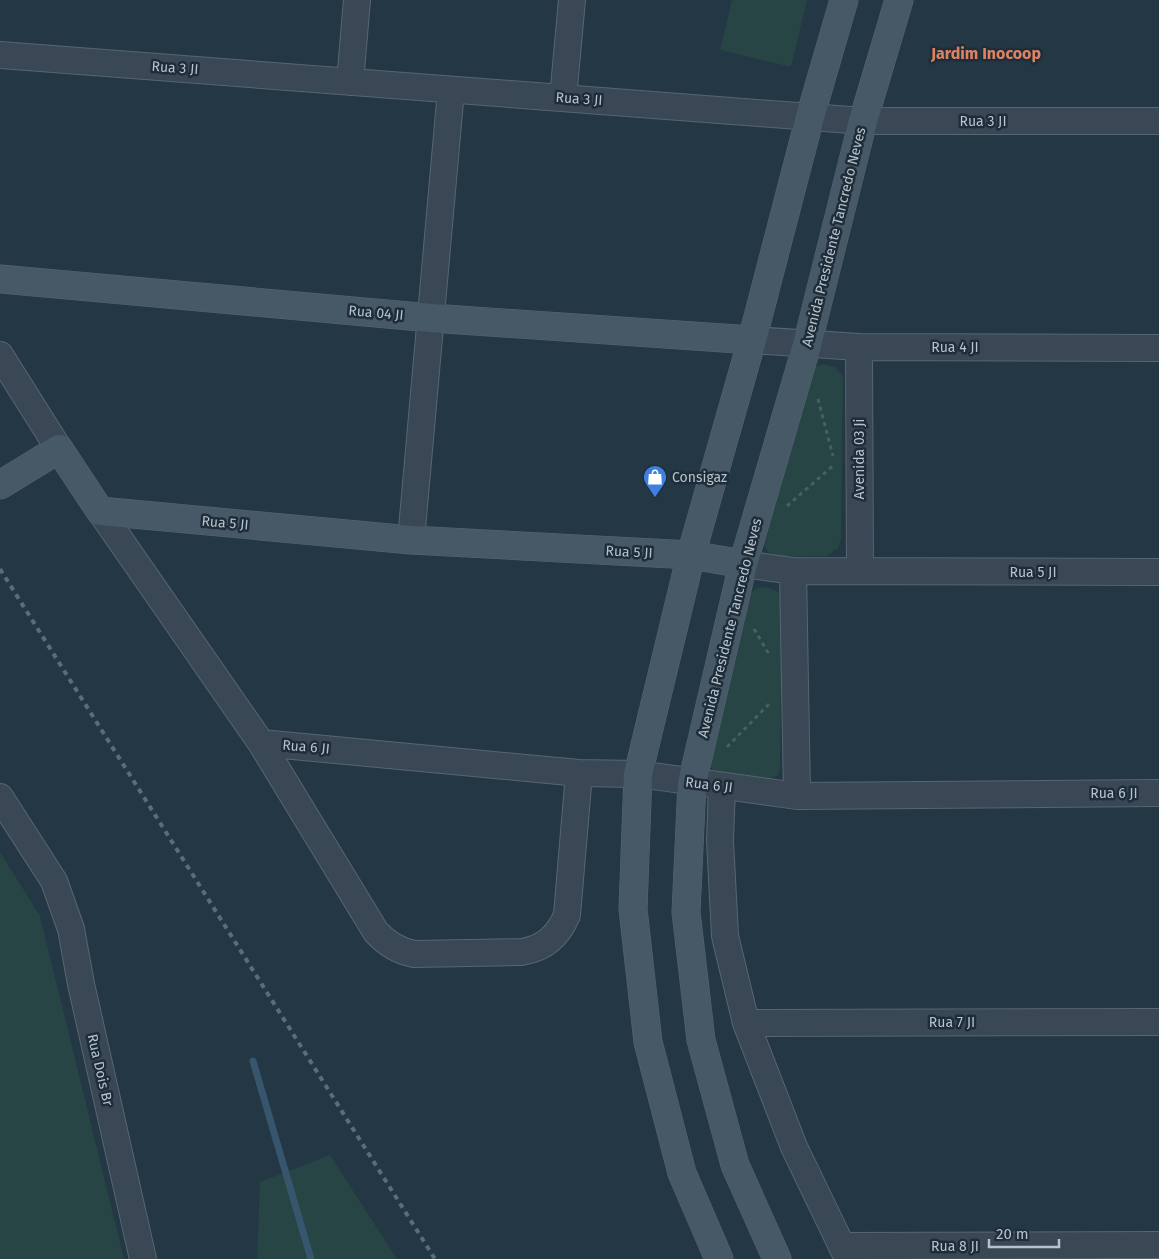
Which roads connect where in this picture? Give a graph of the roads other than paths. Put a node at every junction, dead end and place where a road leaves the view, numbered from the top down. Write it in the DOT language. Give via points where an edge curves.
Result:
graph roads {
  1 [pos="357,0"];
  2 [pos="572,0"];
  3 [pos="844,0"];
  4 [pos="900,0"];
  5 [pos="0,55"];
  6 [pos="350,82"];
  7 [pos="451,90"];
  8 [pos="563,98"];
  9 [pos="810,117"];
  10 [pos="863,121"];
  11 [pos="1159,121"];
  12 [pos="0,279"];
  13 [pos="431,318"];
  14 [pos="752,340"];
  15 [pos="808,345"];
  16 [pos="859,347"];
  17 [pos="1159,348"];
  18 [pos="0,355"];
  19 [pos="59,449"];
  20 [pos="0,486"];
  21 [pos="100,511"];
  22 [pos="411,540"];
  23 [pos="691,555"];
  24 [pos="743,564"];
  25 [pos="793,571"];
  26 [pos="860,571"];
  27 [pos="1159,572"];
  28 [pos="261,743"];
  29 [pos="579,773"];
  30 [pos="638,774"];
  31 [pos="692,783"];
  32 [pos="722,786"];
  33 [pos="1159,793"];
  34 [pos="797,796"];
  35 [pos="0,797"];
  36 [pos="1159,1022"];
  37 [pos="746,1023"];
  38 [pos="1159,1245"];
  39 [pos="845,1252"];
  40 [pos="1135,1252"];
  41 [pos="143,1259"];
  42 [pos="719,1259"];
  43 [pos="777,1259"];
  1 -- 6 [label="street"];
  2 -- 8 [label="street"];
  3 -- 9 [label="street"];
  4 -- 10 [label="street, Avenida Presidente Tancredo Neves"];
  5 -- 6 [label="street, Rua 3 JI"];
  6 -- 7 [label="street, Rua 3 JI"];
  7 -- 8 [label="street, Rua 3 JI"];
  7 -- 13 [label="street"];
  8 -- 9 [label="street, Rua 3 JI"];
  9 -- 10 [label="street, Rua 3 JI"];
  9 -- 14 [label="street"];
  10 -- 11 [label="street, Rua 3 JI"];
  10 -- 15 [label="street, Avenida Presidente Tancredo Neves"];
  12 -- 13 [label="street, Rua 04 JI"];
  13 -- 14 [label="street, Rua 04 JI"];
  13 -- 22 [label="street"];
  14 -- 15 [label="street, Rua 4 JI"];
  14 -- 23 [label="street"];
  15 -- 16 [label="street, Rua 4 JI"];
  15 -- 24 [label="street, Avenida Presidente Tancredo Neves"];
  16 -- 17 [label="street, Rua 4 JI"];
  16 -- 26 [label="street, Avenida 03 Ji"];
  18 -- 19 [label="street"];
  19 -- 20 [label="street"];
  19 -- 21 [label="street"];
  21 -- 22 [label="street, Rua 5 JI"];
  21 -- 28 [label="street"];
  22 -- 23 [label="street, Rua 5 JI"];
  23 -- 24 [label="street, Rua 5 JI"];
  23 -- 30 [label="street"];
  24 -- 25 [label="street, Rua 5 JI"];
  24 -- 31 [label="street, Avenida Presidente Tancredo Neves"];
  25 -- 26 [label="street, Rua 5 JI"];
  25 -- 34 [label="street"];
  26 -- 27 [label="street, Rua 5 JI"];
  28 -- 29 [label="street, Rua 6 JI"];
  28 -- 29 [label="street" via="376,932 389,945 414,954 522,952 539,947 559,931 566,915"];
  29 -- 30 [label="street, Rua 6 JI"];
  30 -- 31 [label="street, Rua 6 JI"];
  30 -- 42 [label="street" via="633,909 648,1042 682,1173"];
  31 -- 32 [label="street, Rua 6 JI"];
  31 -- 43 [label="street, Avenida Presidente Tancredo Neves" via="686,912 701,1040 735,1165"];
  32 -- 34 [label="street, Rua 6 JI"];
  32 -- 37 [label="street" via="720,840 725,936"];
  33 -- 34 [label="street, Rua 6 JI"];
  35 -- 41 [label="street, Rua Dois Br" via="54,881 71,930"];
  36 -- 37 [label="street, Rua 7 JI"];
  37 -- 39 [label="street" via="794,1147"];
  38 -- 40 [label="street, Rua 8 JI"];
  39 -- 40 [label="street, Rua 8 JI"];
}
